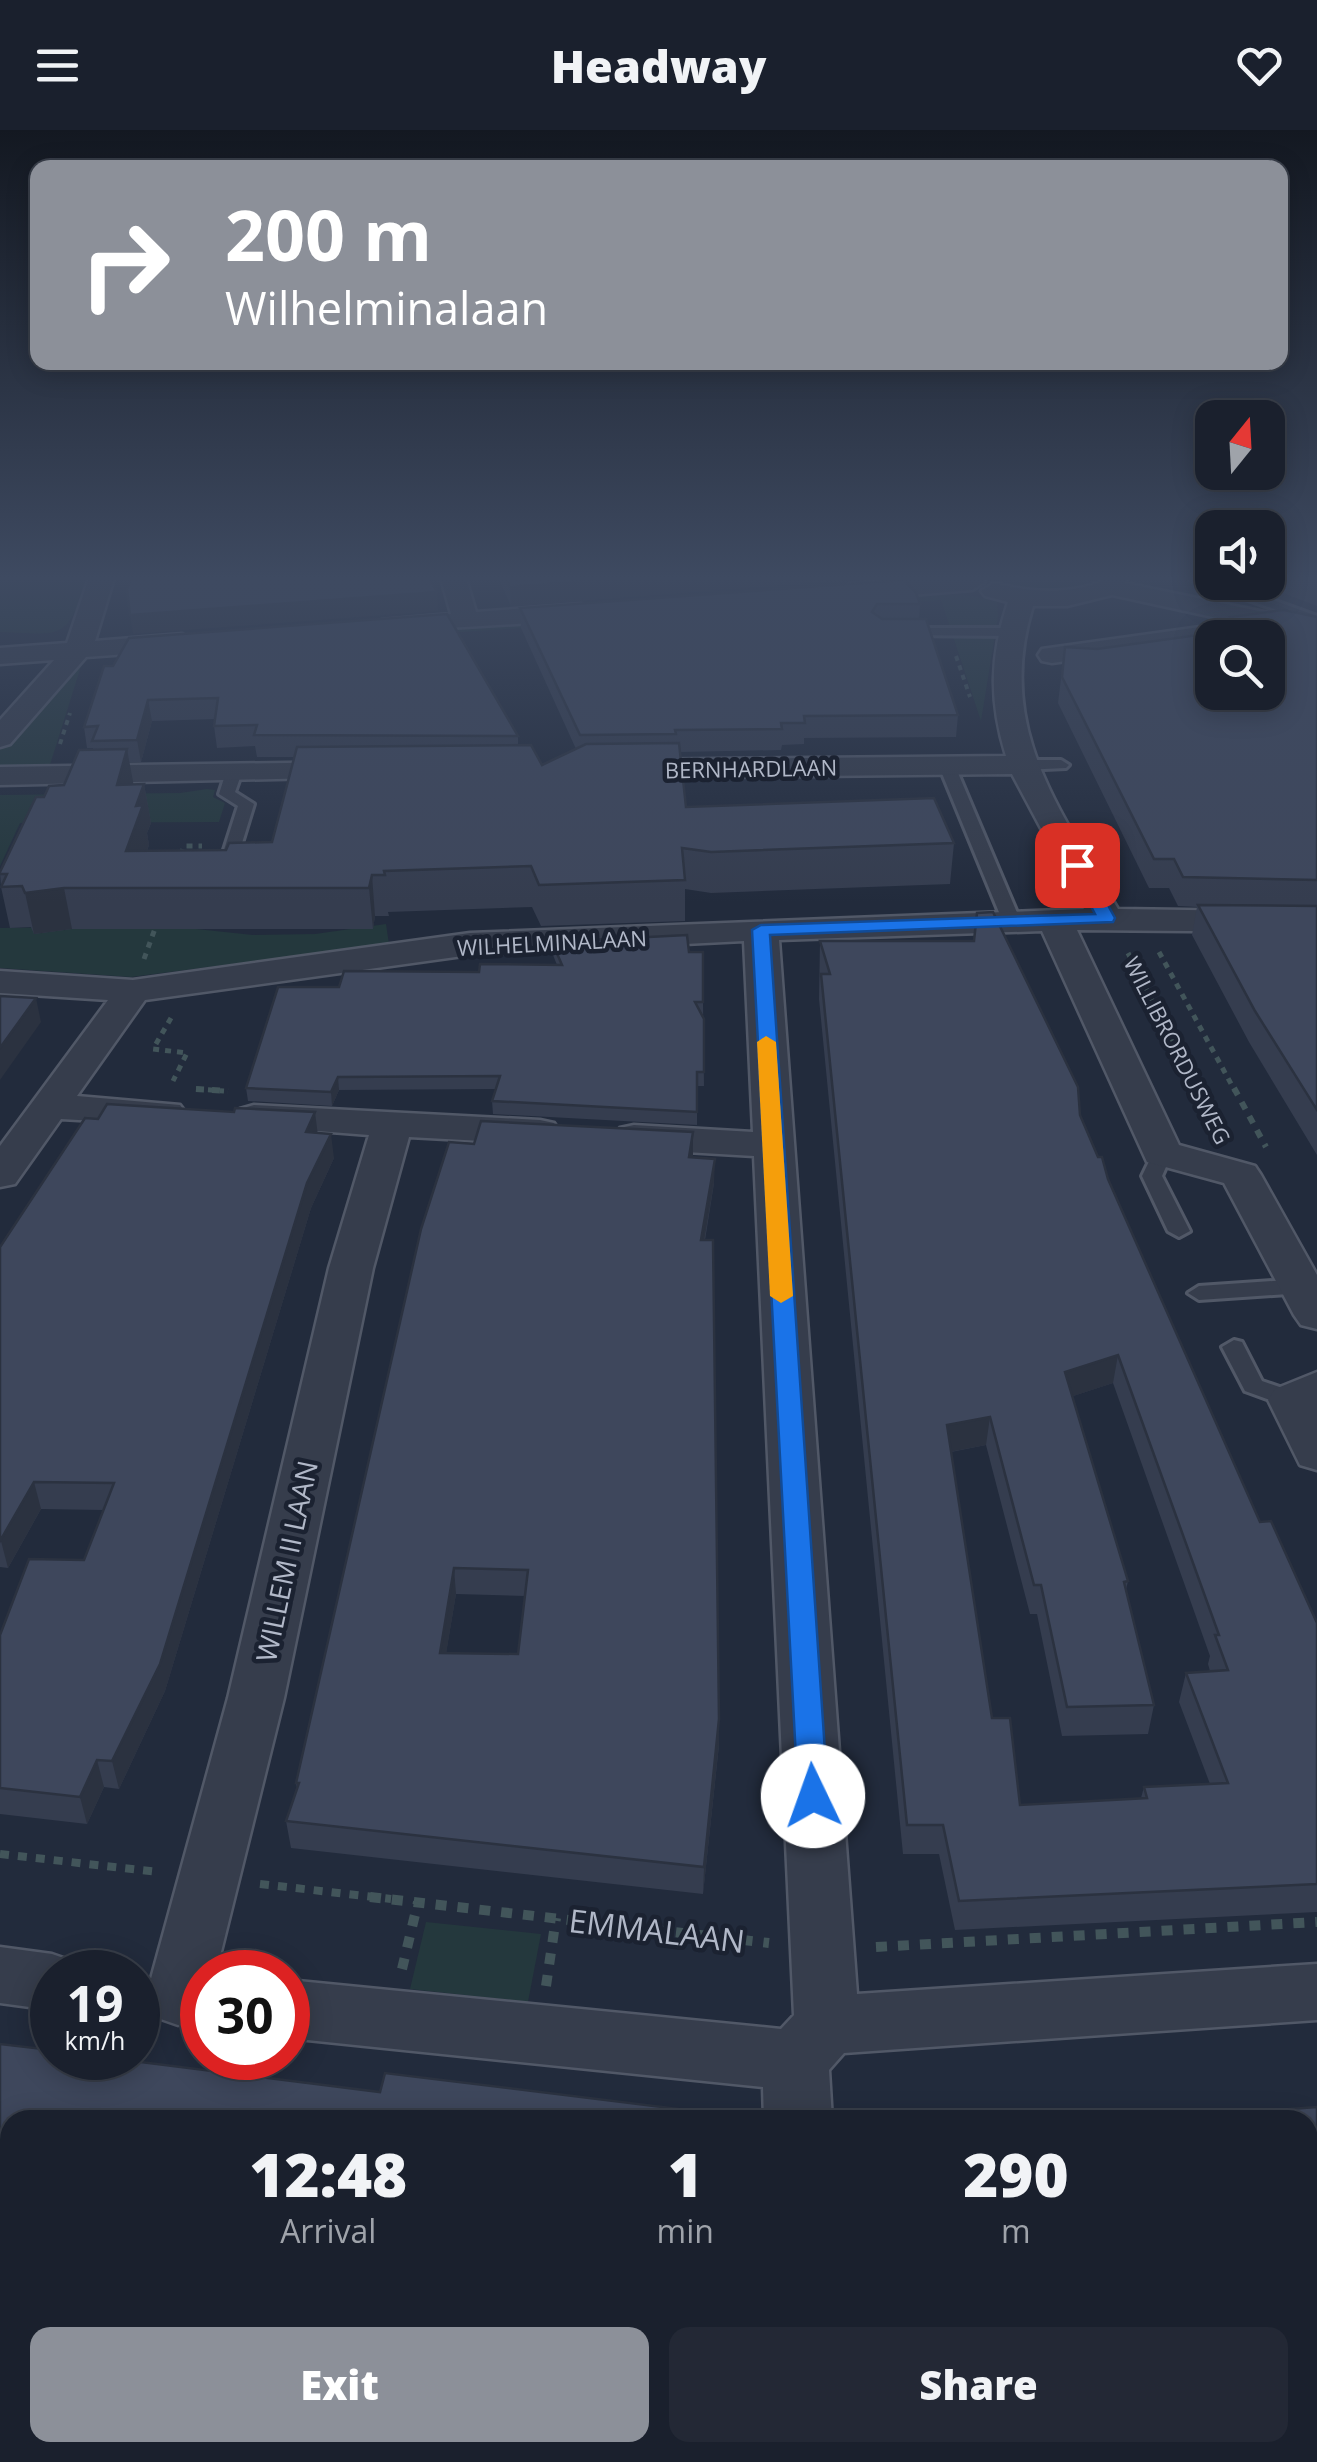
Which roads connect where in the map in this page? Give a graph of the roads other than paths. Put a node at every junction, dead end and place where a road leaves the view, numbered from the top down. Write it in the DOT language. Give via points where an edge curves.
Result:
graph roads {
  1 [pos="48,684"];
  2 [pos="1004,684"];
  3 [pos="0,738"];
  4 [pos="1061,764"];
  5 [pos="1009,765"];
  6 [pos="948,766"];
  7 [pos="591,769"];
  8 [pos="392,771"];
  9 [pos="234,772"];
  10 [pos="0,776"];
  11 [pos="1060,833"];
  12 [pos="1096,833"];
  13 [pos="232,851"];
  14 [pos="1106,918"];
  15 [pos="1055,921"];
  16 [pos="1012,922"];
  17 [pos="1317,922"];
  18 [pos="761,930"];
  19 [pos="0,982"];
  20 [pos="132,991"];
  21 [pos="48,1106"];
  22 [pos="392,1124"];
  23 [pos="772,1144"];
  24 [pos="1162,1152"];
  25 [pos="0,1175"];
  26 [pos="1179,1231"];
  27 [pos="1198,1293"];
  28 [pos="1312,1296"];
  29 [pos="1234,1347"];
  30 [pos="1304,1393"];
  31 [pos="1317,1453"];
  32 [pos="0,1975"];
  33 [pos="30,1979"];
  34 [pos="1317,1992"];
  35 [pos="172,1997"];
  36 [pos="310,2011"];
  37 [pos="806,2068"];
  1 -- 3 [label="street"];
  2 -- 5 [label="street"];
  4 -- 5 [label="lane"];
  5 -- 6 [label="street, BERNHARDLAAN"];
  5 -- 11 [label="street"];
  6 -- 7 [label="street, BERNHARDLAAN"];
  6 -- 16 [label="lane"];
  8 -- 9 [label="street"];
  9 -- 10 [label="street"];
  9 -- 13 [label="lane" via="227,794 246,804"];
  11 -- 12 [label="lane"];
  11 -- 14 [label="street"];
  14 -- 15 [label="street, WILHELMINALAAN"];
  14 -- 17 [label="street, WILHELMINALAAN"];
  15 -- 16 [label="street, WILHELMINALAAN"];
  15 -- 24 [label="street, WILLIBRORDUSWEG"];
  16 -- 18 [label="street, WILHELMINALAAN"];
  18 -- 20 [label="street, WILHELMINALAAN" via="470,944"];
  18 -- 23 [label="street"];
  19 -- 20 [label="street, WILHELMINALAAN"];
  20 -- 21 [label="street"];
  21 -- 22 [label="street"];
  21 -- 25 [label="street"];
  22 -- 23 [label="street"];
  22 -- 35 [label="street, WILLEM II LAAN" via="350,1268 256,1698"];
  23 -- 37 [label="street" via="822,1950"];
  24 -- 26 [label="lane" via="1152,1176"];
  24 -- 28 [label="street, WILLIBRORDUSWEG" via="1240,1175"];
  27 -- 28 [label="lane"];
  29 -- 30 [label="lane" via="1253,1386"];
  30 -- 31 [label="street"];
  32 -- 33 [label="street"];
  34 -- 37 [label="street"];
  36 -- 37 [label="street"];
}
